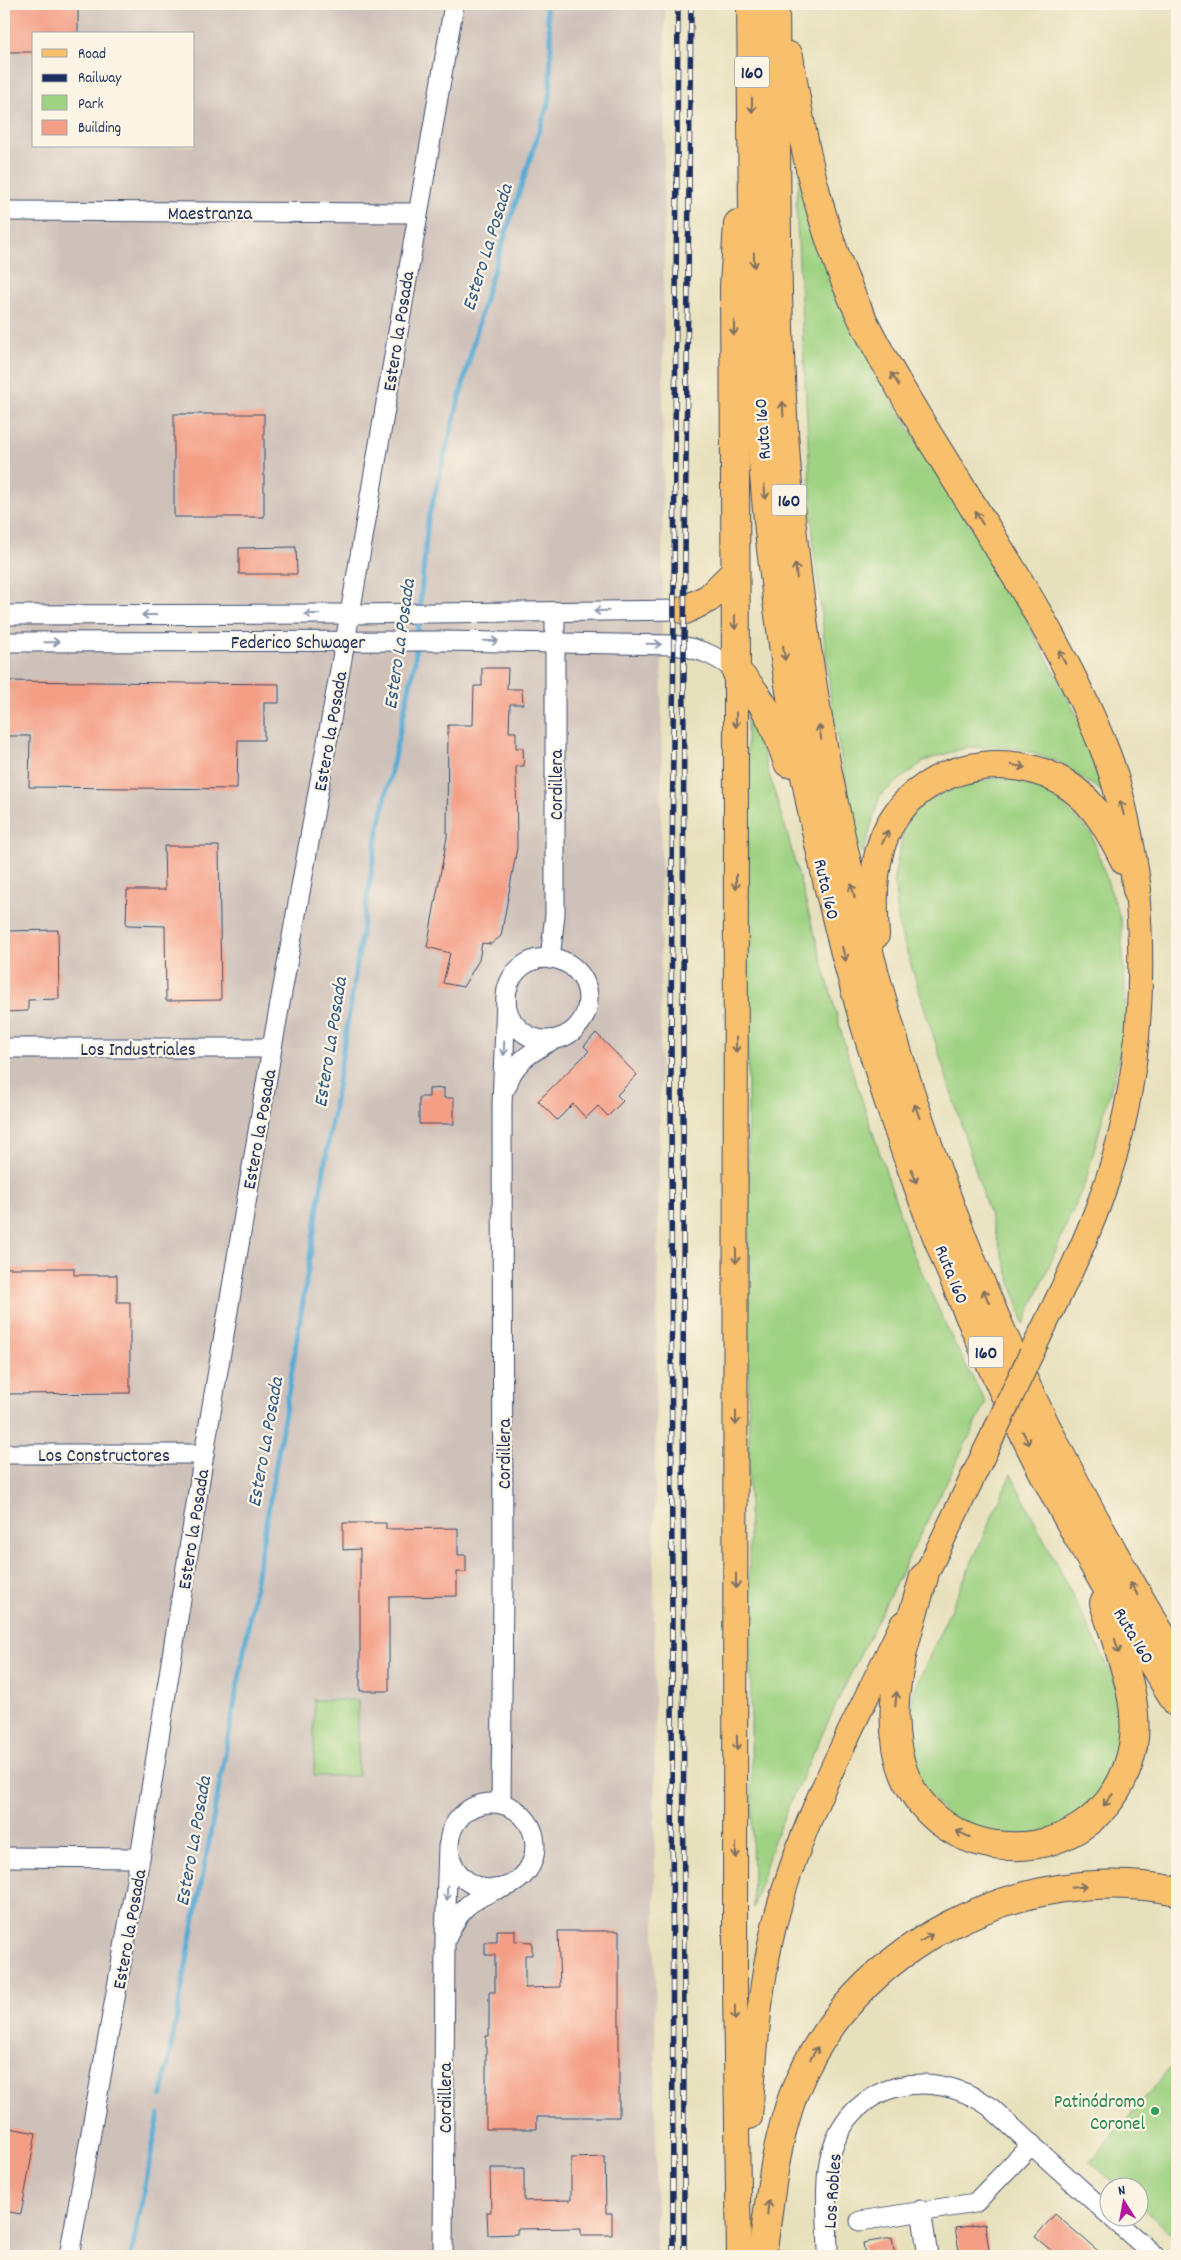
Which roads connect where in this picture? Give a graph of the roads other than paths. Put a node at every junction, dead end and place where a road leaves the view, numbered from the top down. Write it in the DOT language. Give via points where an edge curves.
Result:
graph roads {
  1 [pos="454,4"];
  2 [pos="751,4"];
  3 [pos="775,4"];
  4 [pos="781,4"];
  5 [pos="752,141"];
  6 [pos="4,211"];
  7 [pos="417,213"];
  8 [pos="734,573"];
  9 [pos="685,610"];
  10 [pos="555,612"];
  11 [pos="350,614"];
  12 [pos="4,615"];
  13 [pos="120,615"];
  14 [pos="118,641"];
  15 [pos="345,641"];
  16 [pos="4,642"];
  17 [pos="555,642"];
  18 [pos="736,671"];
  19 [pos="816,838"];
  20 [pos="1138,890"];
  21 [pos="550,958"];
  22 [pos="879,989"];
  23 [pos="506,999"];
  24 [pos="552,1040"];
  25 [pos="4,1048"];
  26 [pos="272,1048"];
  27 [pos="502,1105"];
  28 [pos="4,1454"];
  29 [pos="204,1454"];
  30 [pos="1093,1566"];
  31 [pos="924,1577"];
  32 [pos="1177,1661"];
  33 [pos="1177,1703"];
  34 [pos="501,1804"];
  35 [pos="448,1846"];
  36 [pos="4,1857"];
  37 [pos="140,1858"];
  38 [pos="497,1889"];
  39 [pos="1177,1891"];
  40 [pos="445,1940"];
  41 [pos="1032,2144"];
  42 [pos="1098,2205"];
  43 [pos="921,2210"];
  44 [pos="860,2220"];
  45 [pos="1123,2228"];
  46 [pos="746,2255"];
  47 [pos="69,2256"];
  48 [pos="443,2256"];
  49 [pos="828,2256"];
  50 [pos="928,2256"];
  51 [pos="1155,2256"];
  1 -- 7 [label="street, Estero la Posada"];
  2 -- 5 [label="highway, Ruta 160 / 160, one-way"];
  22 -- 3 [label="highway, Ruta 160 / 160, one-way" via="828,778 807,657 790,510 779,333"];
  20 -- 4 [label="highway, one-way" via="1118,789 1080,692 1045,626 888,369 838,264 809,168"];
  5 -- 8 [label="highway, one-way" via="738,219 734,286"];
  5 -- 19 [label="highway, Ruta 160 / 160, one-way" via="756,320 766,505 789,689"];
  6 -- 7 [label="street, Maestranza"];
  7 -- 11 [label="street, Estero la Posada"];
  8 -- 9 [label="highway" via="709,598"];
  8 -- 18 [label="highway, one-way"];
  9 -- 10 [label="street, Federico Schwager, one-way"];
  10 -- 11 [label="street, Federico Schwager"];
  10 -- 17 [label="street, Cordillera"];
  11 -- 13 [label="street, Federico Schwager, one-way"];
  11 -- 15 [label="street, Estero la Posada"];
  12 -- 13 [label="street, Federico Schwager"];
  13 -- 14 [label="street"];
  14 -- 15 [label="street, Federico Schwager"];
  16 -- 14 [label="street, Federico Schwager, one-way"];
  15 -- 17 [label="street, Federico Schwager, one-way"];
  15 -- 26 [label="street, Estero la Posada"];
  17 -- 18 [label="street, Federico Schwager, one-way" via="692,647 714,656"];
  17 -- 21 [label="street, Cordillera" via="555,914"];
  18 -- 19 [label="highway" via="769,713"];
  18 -- 46 [label="main road, one-way" via="735,1988"];
  19 -- 30 [label="highway, Ruta 160 / 160, one-way" via="857,1000 923,1201 1015,1416"];
  22 -- 20 [label="highway, one-way" via="875,950 875,870 883,839 897,814 911,799 953,772 977,766 1009,765 1041,771 1065,783 1086,800 1105,824"];
  20 -- 31 [label="main road, bridge" via="1140,1005 1134,1065 1120,1135 1101,1199"];
  21 -- 23 [label="street, Cordillera" via="536,960 519,970 508,986"];
  21 -- 24 [label="street, Cordillera" via="574,968 583,979 588,998 584,1018 576,1028"];
  32 -- 22 [label="highway, Ruta 160 / 160, one-way" via="1084,1499 1006,1340 953,1213"];
  23 -- 24 [label="street" via="515,1025 525,1034"];
  23 -- 27 [label="street, Cordillera, one-way"];
  24 -- 27 [label="street, Cordillera" via="517,1065 510,1076"];
  25 -- 26 [label="street, Los Industriales"];
  26 -- 29 [label="street, Estero la Posada"];
  27 -- 34 [label="street, Cordillera"];
  28 -- 29 [label="street, Los Constructores"];
  29 -- 37 [label="street, Estero la Posada"];
  30 -- 31 [label="highway, one-way" via="1130,1691 1133,1746 1118,1787 1086,1824 1044,1844 1028,1847 1012,1848 979,1841 948,1827 919,1800 902,1767 895,1730 896,1695 906,1639"];
  30 -- 33 [label="highway, Ruta 160 / 160"];
  31 -- 46 [label="main road" via="813,1813 794,1859 774,1925 758,2011"];
  34 -- 35 [label="street, Cordillera" via="471,1808 451,1831"];
  34 -- 38 [label="street, Cordillera" via="524,1817 535,1841 530,1867 522,1878"];
  35 -- 38 [label="street" via="458,1874 469,1883"];
  35 -- 40 [label="street, Cordillera, one-way"];
  36 -- 37 [label="street"];
  37 -- 47 [label="street, Estero la Posada"];
  38 -- 40 [label="street, Cordillera" via="462,1909"];
  46 -- 39 [label="highway, one-way" via="794,2094 832,2025 879,1972 938,1931 977,1912 1026,1896 1097,1885"];
  40 -- 48 [label="street, Cordillera"];
  41 -- 42 [label="street"];
  41 -- 43 [label="street" via="975,2203"];
  41 -- 49 [label="street, Los Robles" via="989,2106 964,2091 936,2084 886,2090 858,2108 836,2140 829,2166"];
  43 -- 44 [label="street"];
  43 -- 50 [label="street"];
  45 -- 51 [label="street"];
}
